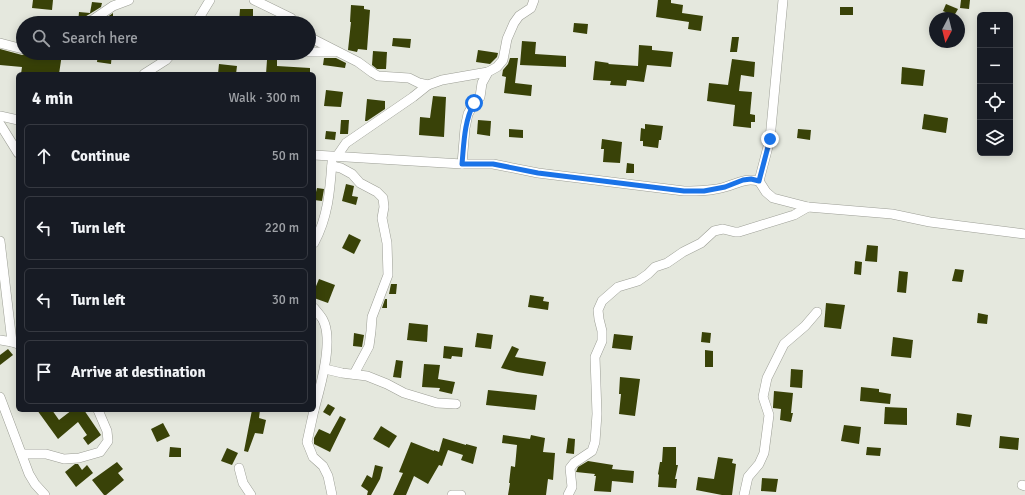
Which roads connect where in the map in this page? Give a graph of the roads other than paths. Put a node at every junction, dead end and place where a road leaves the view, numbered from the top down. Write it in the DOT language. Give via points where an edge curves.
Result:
graph roads {
  1 [pos="129,0"];
  2 [pos="210,0"];
  3 [pos="254,0"];
  4 [pos="534,0"];
  5 [pos="784,0"];
  6 [pos="99,16"];
  7 [pos="200,16"];
  8 [pos="287,16"];
  9 [pos="316,41"];
  10 [pos="0,43"];
  11 [pos="16,47"];
  12 [pos="316,52"];
  13 [pos="336,52"];
  14 [pos="166,60"];
  15 [pos="147,72"];
  16 [pos="488,72"];
  17 [pos="428,85"];
  18 [pos="0,116"];
  19 [pos="16,120"];
  20 [pos="0,124"];
  21 [pos="16,150"];
  22 [pos="316,155"];
  23 [pos="335,156"];
  24 [pos="462,164"];
  25 [pos="332,166"];
  26 [pos="759,181"];
  27 [pos="808,207"];
  28 [pos="1025,234"];
  29 [pos="316,239"];
  30 [pos="0,241"];
  31 [pos="316,311"];
  32 [pos="816,312"];
  33 [pos="0,340"];
  34 [pos="15,343"];
  35 [pos="325,369"];
  36 [pos="354,374"];
  37 [pos="316,394"];
  38 [pos="0,397"];
  39 [pos="456,404"];
  40 [pos="99,412"];
  41 [pos="314,412"];
  42 [pos="22,454"];
  43 [pos="239,468"];
  44 [pos="45,495"];
  45 [pos="251,495"];
  46 [pos="332,495"];
  47 [pos="452,495"];
  48 [pos="461,495"];
  49 [pos="568,495"];
  50 [pos="744,495"];
  1 -- 6 [label="street" via="113,6"];
  2 -- 7 [label="street"];
  3 -- 8 [label="street"];
  4 -- 16 [label="street" via="531,8 514,23 507,39 503,60"];
  5 -- 26 [label="street" via="770,139"];
  9 -- 13 [label="street"];
  10 -- 11 [label="street"];
  12 -- 13 [label="street"];
  13 -- 17 [label="street" via="358,62 378,76 409,78"];
  14 -- 15 [label="street"];
  16 -- 17 [label="street"];
  16 -- 24 [label="street" via="482,83 480,97 468,114"];
  17 -- 23 [label="street" via="346,143"];
  18 -- 19 [label="street"];
  20 -- 21 [label="street"];
  22 -- 23 [label="street"];
  23 -- 24 [label="street"];
  23 -- 25 [label="street"];
  24 -- 26 [label="street" via="493,164 538,173 684,191 704,191 743,180"];
  25 -- 29 [label="street" via="328,205"];
  25 -- 36 [label="street" via="352,174 360,183 377,192 383,198 384,207 382,218 387,243 388,274 372,317 369,346"];
  26 -- 27 [label="street" via="773,198"];
  27 -- 28 [label="street" via="892,214 930,222"];
  27 -- 49 [label="street" via="794,215 739,232 718,229 701,243 667,263 655,267 638,281 618,287 602,301 598,310 602,341 595,358 595,442 592,451 570,468 572,487"];
  30 -- 34 [label="street"];
  31 -- 35 [label="street" via="324,321 326,332"];
  32 -- 50 [label="street" via="805,326 784,344 767,378 763,397 769,415 764,453 760,464 748,477"];
  33 -- 34 [label="street"];
  35 -- 36 [label="street"];
  35 -- 37 [label="street"];
  36 -- 39 [label="street" via="368,376 404,393 437,403"];
  38 -- 42 [label="street"];
  40 -- 42 [label="street" via="107,431 108,441 100,452 64,460 46,454"];
  41 -- 46 [label="street" via="307,442 313,457 323,466 328,476"];
  42 -- 44 [label="street" via="29,474"];
  43 -- 45 [label="street" via="243,483"];
  47 -- 48 [label="street"];
}
